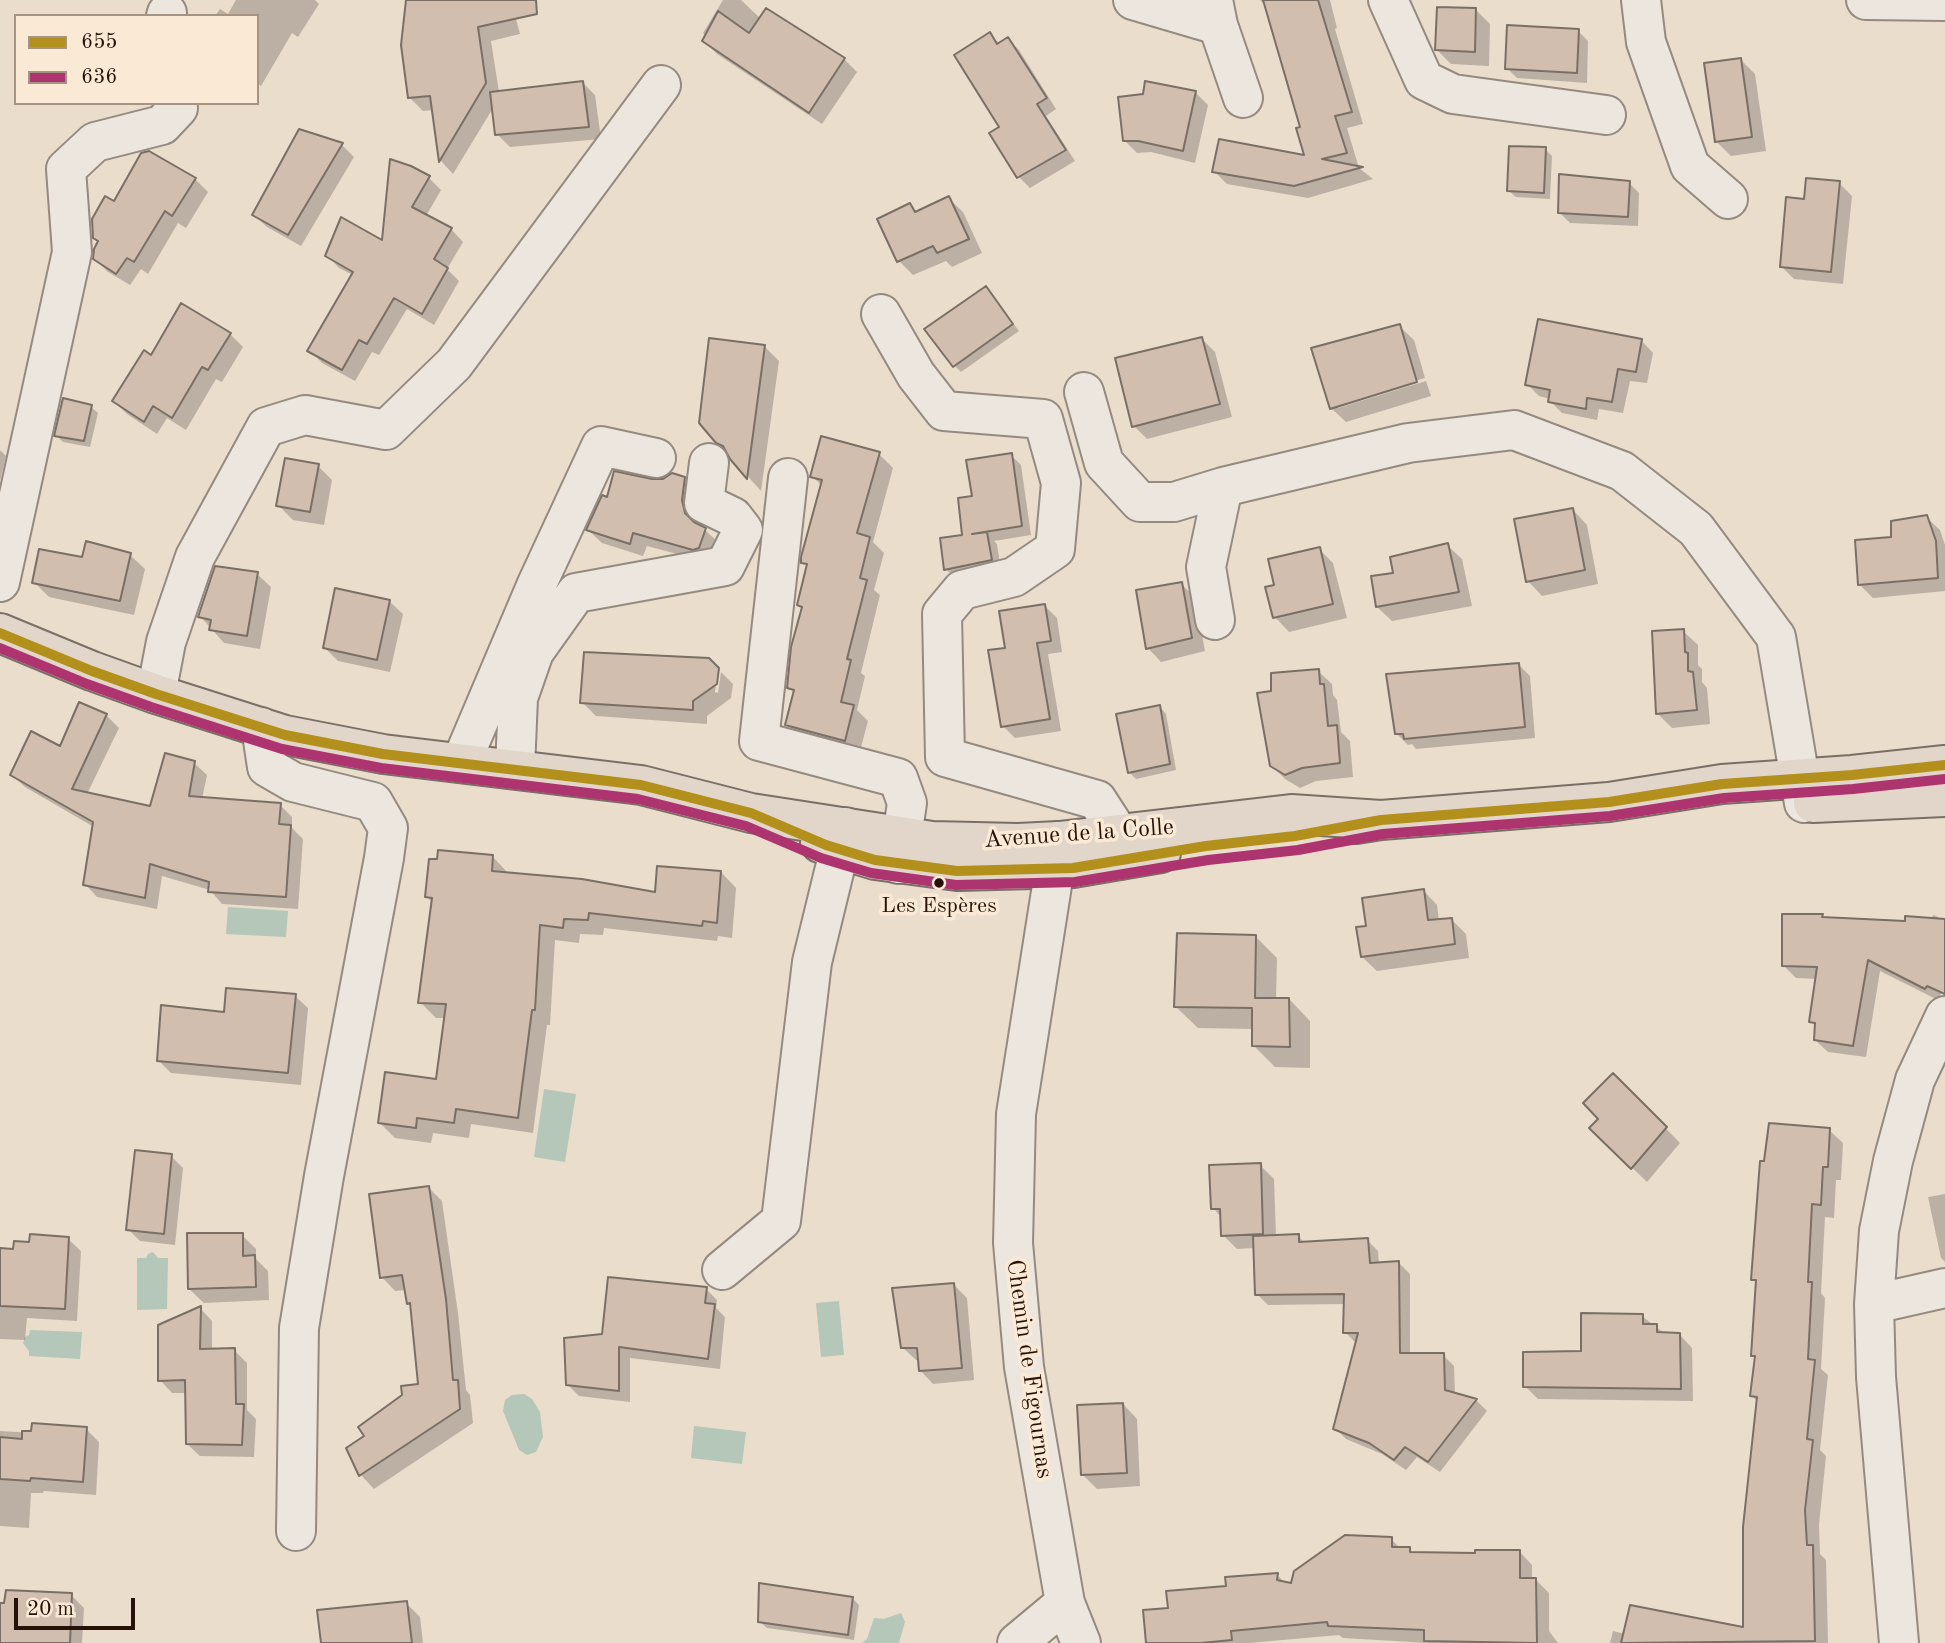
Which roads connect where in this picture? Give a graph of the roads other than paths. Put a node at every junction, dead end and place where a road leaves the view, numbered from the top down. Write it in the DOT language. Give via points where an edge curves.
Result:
graph roads {
  1 [pos="1133,0"];
  2 [pos="1388,0"];
  3 [pos="1641,0"];
  4 [pos="1866,0"];
  5 [pos="1945,1"];
  6 [pos="1215,12"];
  7 [pos="661,85"];
  8 [pos="1243,98"];
  9 [pos="176,106"];
  10 [pos="1606,115"];
  11 [pos="1728,199"];
  12 [pos="881,314"];
  13 [pos="1084,392"];
  14 [pos="656,458"];
  15 [pos="709,463"];
  16 [pos="788,478"];
  17 [pos="1223,487"];
  18 [pos="0,582"];
  19 [pos="1215,620"];
  20 [pos="0,633"];
  21 [pos="156,694"];
  22 [pos="261,727"];
  23 [pos="461,763"];
  24 [pos="515,768"];
  25 [pos="1803,791"];
  26 [pos="1941,792"];
  27 [pos="843,838"];
  28 [pos="1119,847"];
  29 [pos="900,849"];
  30 [pos="1057,855"];
  31 [pos="1945,1016"];
  32 [pos="722,1270"];
  33 [pos="1945,1288"];
  34 [pos="1874,1304"];
  35 [pos="296,1531"];
  36 [pos="1065,1603"];
  37 [pos="1017,1643"];
  38 [pos="1081,1643"];
  39 [pos="1899,1643"];
  1 -- 6 [label="street"];
  2 -- 10 [label="street" via="1424,80 1453,94"];
  3 -- 11 [label="street" via="1646,42 1690,166"];
  4 -- 5 [label="street"];
  6 -- 8 [label="street"];
  7 -- 21 [label="street" via="454,364 386,430 305,415 266,427 195,558 166,642"];
  9 -- 18 [label="street" via="162,125 95,142 66,169 72,252"];
  12 -- 28 [label="street" via="916,375 944,411 1042,419 1061,483 1055,549 1014,577 962,590 942,614 945,757 1097,800"];
  13 -- 17 [label="street" via="1104,463 1140,502 1174,502"];
  14 -- 23 [label="street" via="601,446"];
  15 -- 24 [label="street" via="704,503 733,517 743,530 725,566 576,593 534,652 518,698"];
  16 -- 29 [label="street" via="759,741 898,778 907,803"];
  17 -- 19 [label="street" via="1206,567"];
  17 -- 25 [label="street" via="1408,443 1514,430 1622,471 1696,529 1776,637"];
  20 -- 21 [label="main road, Avenue de la Colle"];
  21 -- 22 [label="main road, Avenue de la Colle"];
  22 -- 23 [label="main road, Avenue de la Colle" via="383,754"];
  22 -- 35 [label="street" via="267,767 293,782 373,802 388,828 299,1328"];
  23 -- 24 [label="main road, Avenue de la Colle"];
  24 -- 27 [label="main road, Avenue de la Colle" via="641,785"];
  25 -- 26 [label="main road, Avenue de la Colle"];
  25 -- 28 [label="main road, Avenue de la Colle" via="1723,806 1608,802 1381,820 1206,846"];
  27 -- 29 [label="main road, Avenue de la Colle"];
  27 -- 32 [label="street" via="812,962 781,1221"];
  28 -- 30 [label="main road, Avenue de la Colle"];
  29 -- 30 [label="main road, Avenue de la Colle" via="932,841"];
  30 -- 36 [label="street, Chemin de Figournas" via="1016,1114 1013,1243 1024,1367"];
  31 -- 34 [label="street" via="1915,1080 1893,1161 1879,1231"];
  33 -- 34 [label="street"];
  34 -- 39 [label="street"];
  36 -- 37 [label="street"];
  36 -- 38 [label="street, Chemin de Figournas"];
}
